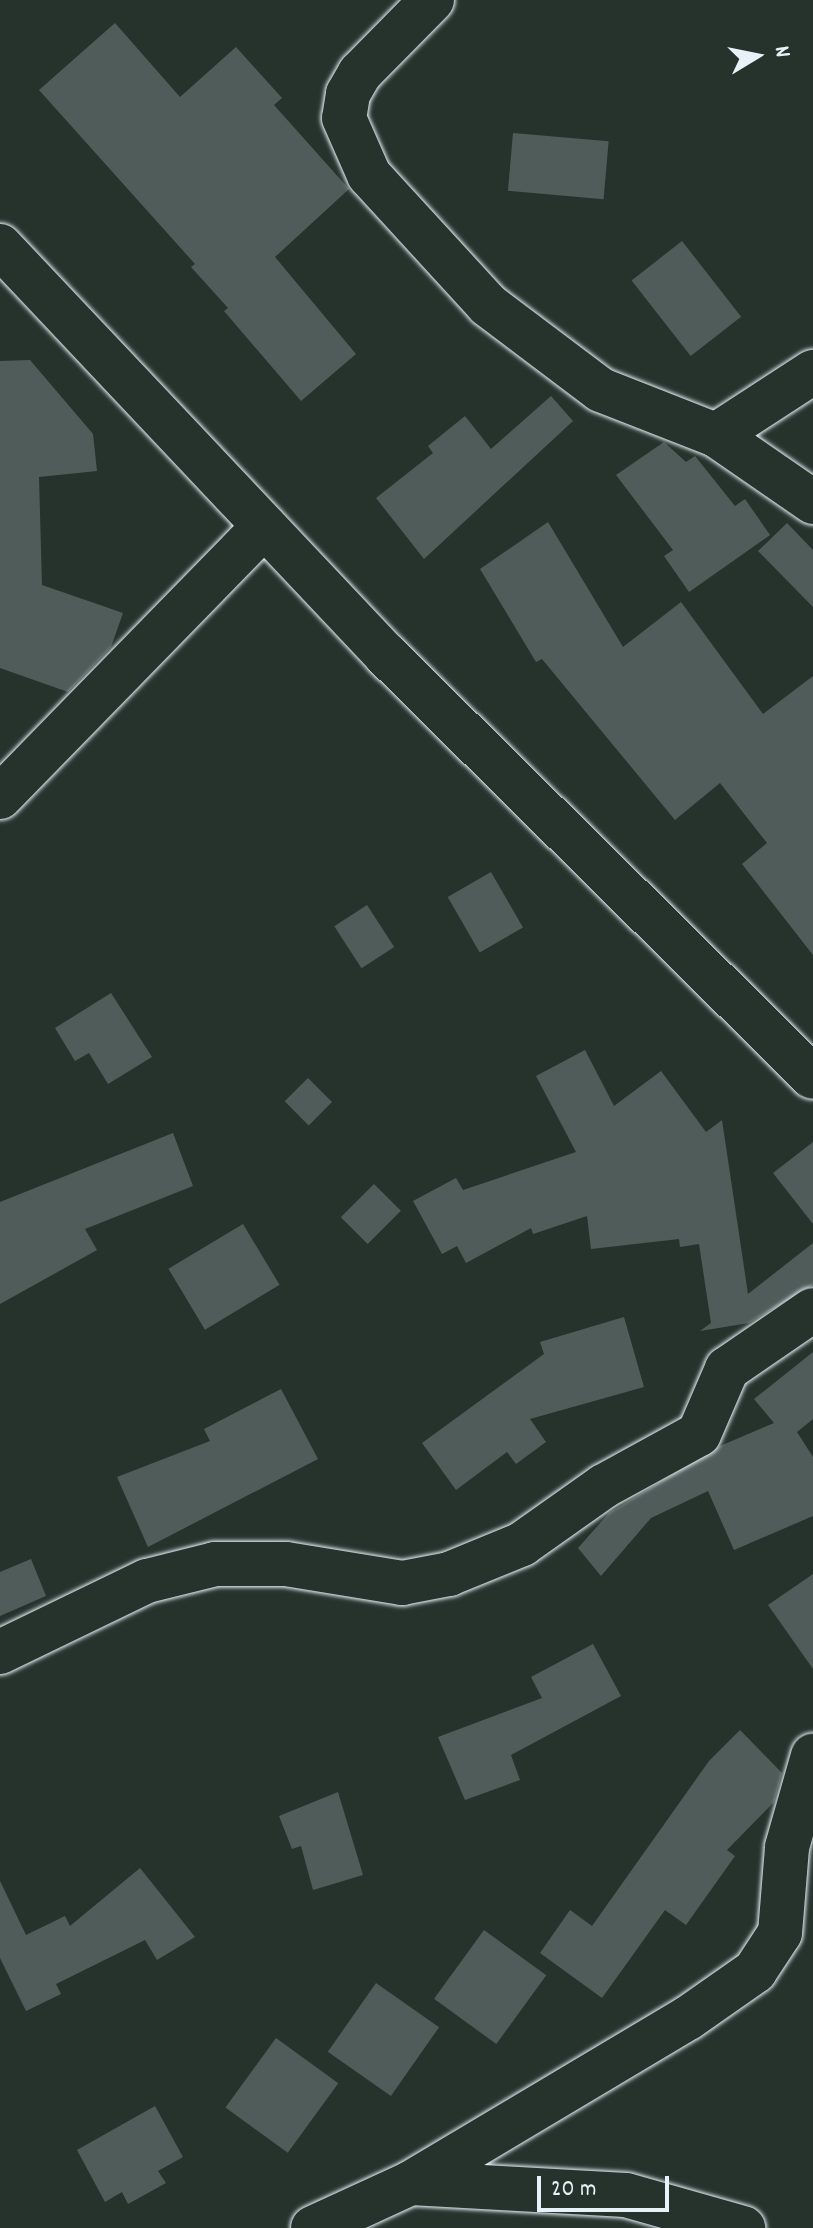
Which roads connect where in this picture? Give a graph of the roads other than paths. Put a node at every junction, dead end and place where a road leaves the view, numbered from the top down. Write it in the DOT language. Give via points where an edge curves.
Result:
graph roads {
  1 [pos="432,0"];
  2 [pos="0,246"];
  3 [pos="813,372"];
  4 [pos="716,435"];
  5 [pos="813,502"];
  6 [pos="264,526"];
  7 [pos="0,797"];
  8 [pos="813,1077"];
  9 [pos="813,1310"];
  10 [pos="0,1652"];
  11 [pos="813,1756"];
  12 [pos="411,2183"];
  13 [pos="313,2228"];
  14 [pos="743,2228"];
  1 -- 4 [label="street" via="360,73 348,94 344,118 369,175 488,305 601,390"];
  2 -- 6 [label="street"];
  3 -- 4 [label="street"];
  4 -- 5 [label="street"];
  6 -- 7 [label="street"];
  6 -- 8 [label="street" via="386,655"];
  9 -- 10 [label="street" via="727,1369 699,1434 604,1486 522,1544 449,1574 402,1583 286,1564 215,1564 147,1581"];
  11 -- 12 [label="street" via="787,1847 780,1933 755,1971 688,2018"];
  12 -- 13 [label="street"];
  12 -- 14 [label="street" via="626,2195"];
}
